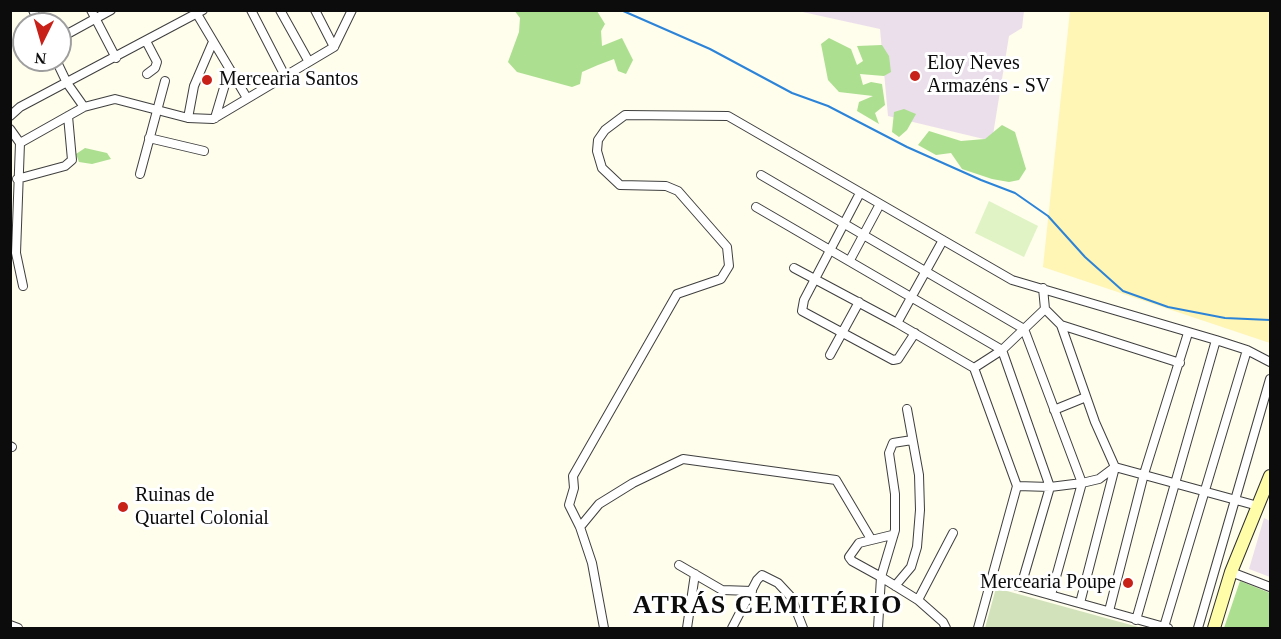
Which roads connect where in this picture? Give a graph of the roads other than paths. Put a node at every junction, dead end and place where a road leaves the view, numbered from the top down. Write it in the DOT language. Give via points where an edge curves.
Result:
graph roads {
  1 [pos="111,10"];
  2 [pos="180,10"];
  3 [pos="251,10"];
  4 [pos="280,10"];
  5 [pos="315,10"];
  6 [pos="352,10"];
  7 [pos="200,12"];
  8 [pos="93,15"];
  9 [pos="186,20"];
  10 [pos="72,30"];
  11 [pos="146,41"];
  12 [pos="213,44"];
  13 [pos="334,47"];
  14 [pos="116,58"];
  15 [pos="309,62"];
  16 [pos="229,70"];
  17 [pos="62,72"];
  18 [pos="147,74"];
  19 [pos="285,76"];
  20 [pos="165,81"];
  21 [pos="67,83"];
  22 [pos="247,98"];
  23 [pos="84,107"];
  24 [pos="155,111"];
  25 [pos="10,116"];
  26 [pos="68,116"];
  27 [pos="188,118"];
  28 [pos="215,118"];
  29 [pos="10,129"];
  30 [pos="149,138"];
  31 [pos="20,143"];
  32 [pos="204,151"];
  33 [pos="18,157"];
  34 [pos="10,163"];
  35 [pos="140,174"];
  36 [pos="761,175"];
  37 [pos="17,179"];
  38 [pos="860,193"];
  39 [pos="880,204"];
  40 [pos="756,207"];
  41 [pos="844,223"];
  42 [pos="864,234"];
  43 [pos="943,240"];
  44 [pos="831,249"];
  45 [pos="850,260"];
  46 [pos="794,268"];
  47 [pos="927,270"];
  48 [pos="815,280"];
  49 [pos="23,286"];
  50 [pos="1043,288"];
  51 [pos="913,296"];
  52 [pos="859,302"];
  53 [pos="1045,309"];
  54 [pos="897,323"];
  55 [pos="1061,325"];
  56 [pos="1024,328"];
  57 [pos="842,333"];
  58 [pos="915,333"];
  59 [pos="1188,333"];
  60 [pos="1215,340"];
  61 [pos="1002,350"];
  62 [pos="1247,350"];
  63 [pos="830,355"];
  64 [pos="1270,362"];
  65 [pos="1180,363"];
  66 [pos="974,368"];
  67 [pos="1270,379"];
  68 [pos="1086,397"];
  69 [pos="907,409"];
  70 [pos="1054,410"];
  71 [pos="912,440"];
  72 [pos="1115,467"];
  73 [pos="1144,474"];
  74 [pos="1270,476"];
  75 [pos="1173,482"];
  76 [pos="1082,483"];
  77 [pos="1017,486"];
  78 [pos="1050,487"];
  79 [pos="1204,490"];
  80 [pos="1237,500"];
  81 [pos="1258,506"];
  82 [pos="580,527"];
  83 [pos="953,533"];
  84 [pos="892,535"];
  85 [pos="871,539"];
  86 [pos="679,565"];
  87 [pos="1231,572"];
  88 [pos="694,574"];
  89 [pos="881,577"];
  90 [pos="993,579"];
  91 [pos="895,586"];
  92 [pos="1021,586"];
  93 [pos="1270,586"];
  94 [pos="752,591"];
  95 [pos="1051,595"];
  96 [pos="918,600"];
  97 [pos="1080,603"];
  98 [pos="1109,611"];
  99 [pos="1136,620"];
  100 [pos="604,628"];
  101 [pos="687,628"];
  102 [pos="732,628"];
  103 [pos="803,628"];
  104 [pos="878,628"];
  105 [pos="946,628"];
  106 [pos="978,628"];
  107 [pos="1167,628"];
  108 [pos="1198,628"];
  109 [pos="1215,628"];
  1 -- 8 [label="street"];
  2 -- 9 [label="street"];
  3 -- 19 [label="street"];
  4 -- 15 [label="street"];
  5 -- 13 [label="street"];
  6 -- 13 [label="street"];
  7 -- 9 [label="street"];
  7 -- 12 [label="street"];
  8 -- 10 [label="street"];
  8 -- 14 [label="street"];
  9 -- 11 [label="street"];
  11 -- 14 [label="street"];
  11 -- 18 [label="street" via="157,62"];
  12 -- 16 [label="street"];
  12 -- 27 [label="street" via="194,86"];
  13 -- 15 [label="street"];
  14 -- 21 [label="street"];
  15 -- 19 [label="street"];
  16 -- 22 [label="street"];
  16 -- 28 [label="street"];
  17 -- 21 [label="street"];
  19 -- 22 [label="street"];
  20 -- 24 [label="street"];
  21 -- 23 [label="street"];
  21 -- 25 [label="street"];
  22 -- 28 [label="street"];
  23 -- 24 [label="street" via="115,99"];
  23 -- 26 [label="street"];
  24 -- 27 [label="street"];
  24 -- 30 [label="street"];
  26 -- 31 [label="street"];
  26 -- 37 [label="street" via="73,156 70,164"];
  27 -- 28 [label="street"];
  29 -- 31 [label="street"];
  30 -- 32 [label="street"];
  30 -- 35 [label="street"];
  31 -- 33 [label="street"];
  33 -- 34 [label="street"];
  33 -- 37 [label="street"];
  36 -- 41 [label="street"];
  37 -- 49 [label="street" via="16,253"];
  38 -- 39 [label="street"];
  38 -- 41 [label="street"];
  38 -- 82 [label="street" via="728,116 625,115 605,130 597,151 602,168 620,185 666,186 678,191 727,247 729,266 721,279 677,294 626,380 573,476 569,506"];
  39 -- 42 [label="street"];
  39 -- 43 [label="street"];
  40 -- 44 [label="street"];
  41 -- 42 [label="street"];
  41 -- 44 [label="street"];
  42 -- 45 [label="street"];
  42 -- 47 [label="street"];
  43 -- 47 [label="street"];
  43 -- 50 [label="street" via="1012,280"];
  44 -- 45 [label="street"];
  44 -- 48 [label="street"];
  45 -- 51 [label="street"];
  46 -- 48 [label="street"];
  47 -- 51 [label="street"];
  47 -- 56 [label="street"];
  48 -- 52 [label="street"];
  48 -- 57 [label="street" via="802,311"];
  50 -- 53 [label="street"];
  50 -- 59 [label="street"];
  51 -- 54 [label="street"];
  51 -- 61 [label="street"];
  52 -- 54 [label="street"];
  52 -- 57 [label="street"];
  53 -- 55 [label="street"];
  53 -- 56 [label="street"];
  54 -- 58 [label="street"];
  55 -- 65 [label="street"];
  55 -- 68 [label="street"];
  56 -- 61 [label="street"];
  56 -- 70 [label="street"];
  57 -- 58 [label="street" via="893,360 898,359"];
  57 -- 63 [label="street"];
  58 -- 66 [label="street"];
  59 -- 60 [label="street"];
  59 -- 65 [label="street"];
  60 -- 62 [label="street"];
  60 -- 75 [label="street"];
  61 -- 66 [label="street"];
  61 -- 78 [label="street"];
  62 -- 64 [label="street"];
  62 -- 79 [label="street"];
  65 -- 73 [label="street"];
  66 -- 77 [label="street"];
  67 -- 80 [label="street"];
  68 -- 70 [label="street"];
  68 -- 72 [label="street"];
  69 -- 71 [label="street"];
  70 -- 76 [label="street"];
  71 -- 84 [label="street" via="893,443 889,453 894,494"];
  71 -- 91 [label="street" via="919,475 917,548 912,567"];
  72 -- 73 [label="street"];
  72 -- 76 [label="street" via="1099,479"];
  72 -- 97 [label="street"];
  73 -- 75 [label="street"];
  73 -- 98 [label="street"];
  74 -- 81 [label="main road"];
  75 -- 79 [label="street"];
  75 -- 99 [label="street"];
  76 -- 78 [label="street"];
  76 -- 95 [label="street"];
  77 -- 78 [label="street"];
  77 -- 90 [label="street"];
  78 -- 92 [label="street"];
  79 -- 80 [label="street"];
  79 -- 107 [label="street"];
  80 -- 81 [label="street"];
  80 -- 108 [label="street"];
  81 -- 87 [label="main road"];
  82 -- 85 [label="street" via="600,504 683,459 836,480"];
  82 -- 100 [label="street" via="592,563"];
  83 -- 96 [label="street"];
  84 -- 85 [label="street"];
  84 -- 89 [label="street"];
  85 -- 89 [label="street" via="859,543 849,557"];
  86 -- 88 [label="street"];
  87 -- 93 [label="street"];
  87 -- 109 [label="main road"];
  88 -- 94 [label="street" via="722,590"];
  88 -- 101 [label="street"];
  89 -- 91 [label="street"];
  89 -- 104 [label="street"];
  90 -- 92 [label="street"];
  90 -- 106 [label="street"];
  91 -- 96 [label="street"];
  92 -- 95 [label="street"];
  94 -- 102 [label="street"];
  94 -- 103 [label="street" via="762,575 769,577 791,597"];
  95 -- 97 [label="street"];
  96 -- 105 [label="street"];
  97 -- 98 [label="street"];
  98 -- 99 [label="street"];
  99 -- 107 [label="street"];
}
